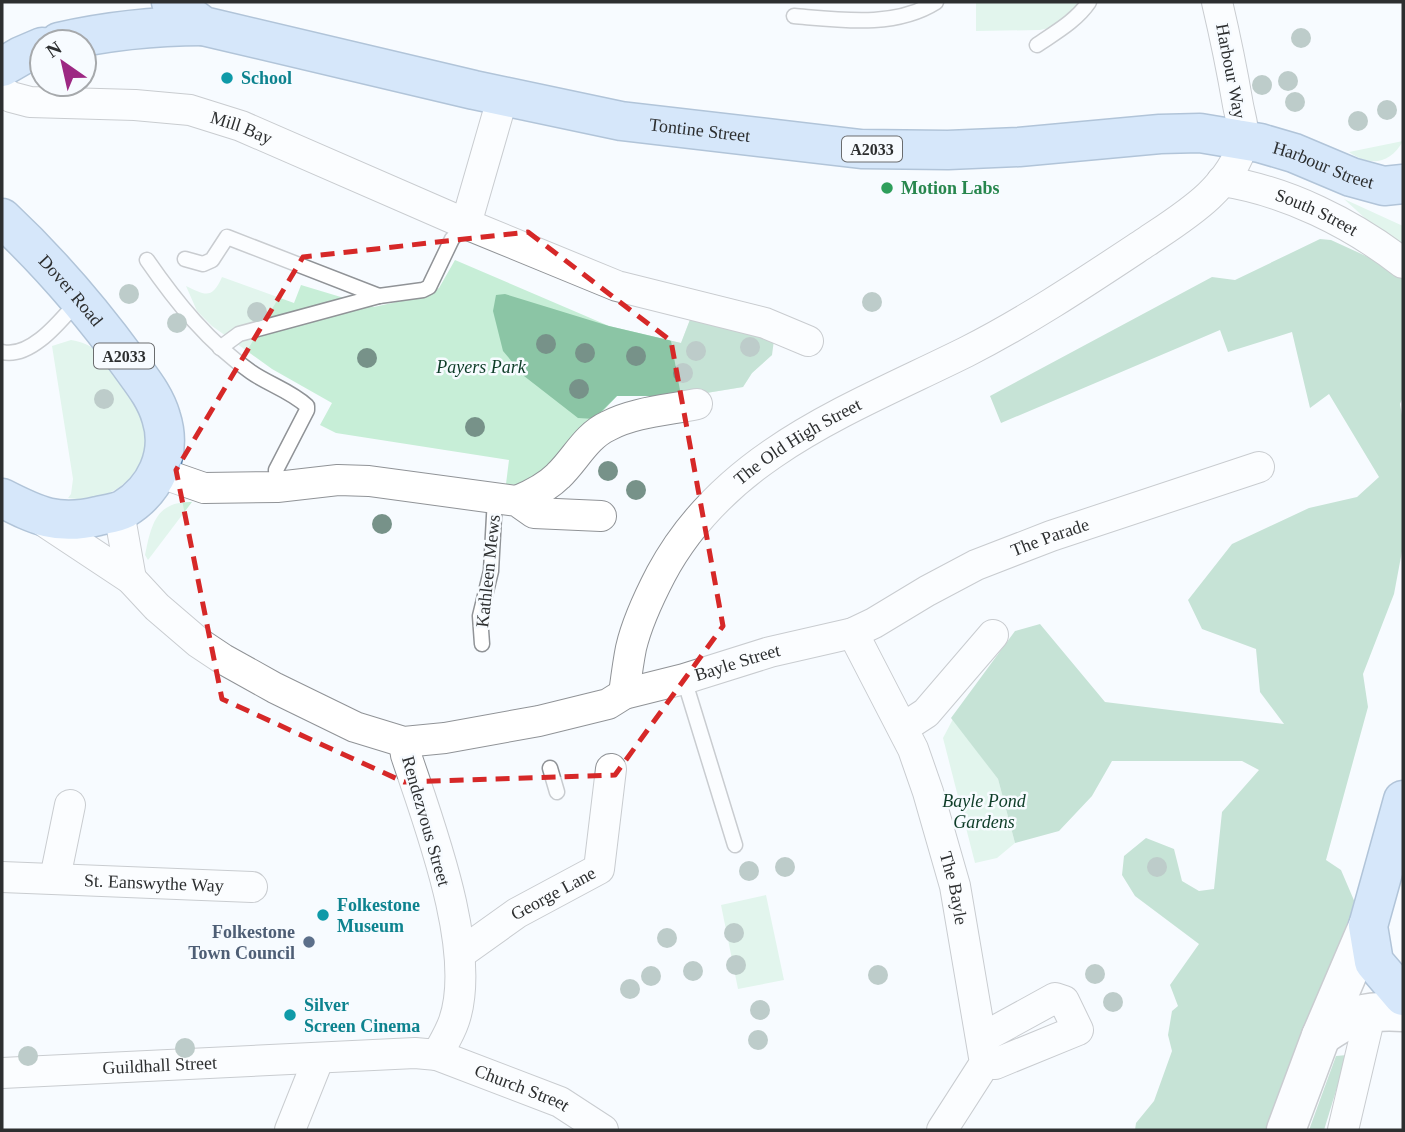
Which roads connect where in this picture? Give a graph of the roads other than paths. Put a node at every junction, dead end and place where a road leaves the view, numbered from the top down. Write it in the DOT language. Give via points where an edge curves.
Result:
graph roads {
  1 [pos="171,2"];
  2 [pos="936,2"];
  3 [pos="1089,2"];
  4 [pos="1217,2"];
  5 [pos="794,16"];
  6 [pos="203,26"];
  7 [pos="98,35"];
  8 [pos="1037,45"];
  9 [pos="28,55"];
  10 [pos="2,71"];
  11 [pos="503,96"];
  12 [pos="1244,139"];
  13 [pos="1222,181"];
  14 [pos="1403,184"];
  15 [pos="2,218"];
  16 [pos="466,224"];
  17 [pos="185,259"];
  18 [pos="147,260"];
  19 [pos="1403,263"];
  20 [pos="379,296"];
  21 [pos="79,300"];
  22 [pos="808,341"];
  23 [pos="220,348"];
  24 [pos="2,352"];
  25 [pos="698,404"];
  26 [pos="1259,467"];
  27 [pos="158,472"];
  28 [pos="276,486"];
  29 [pos="2,498"];
  30 [pos="506,499"];
  31 [pos="119,512"];
  32 [pos="37,516"];
  33 [pos="601,516"];
  34 [pos="131,579"];
  35 [pos="853,633"];
  36 [pos="993,635"];
  37 [pos="482,644"];
  38 [pos="684,679"];
  39 [pos="624,694"];
  40 [pos="903,728"];
  41 [pos="404,742"];
  42 [pos="550,768"];
  43 [pos="611,769"];
  44 [pos="556,792"];
  45 [pos="1403,800"];
  46 [pos="70,805"];
  47 [pos="735,845"];
  48 [pos="1396,854"];
  49 [pos="2,877"];
  50 [pos="55,878"];
  51 [pos="252,887"];
  52 [pos="1368,926"];
  53 [pos="461,953"];
  54 [pos="1403,996"];
  55 [pos="1403,1012"];
  56 [pos="1367,1028"];
  57 [pos="1321,1036"];
  58 [pos="438,1055"];
  59 [pos="318,1060"];
  60 [pos="2,1073"];
  61 [pos="290,1130"];
  62 [pos="603,1130"];
  63 [pos="942,1130"];
  64 [pos="1286,1130"];
  65 [pos="1343,1130"];
  1 -- 6 [label="main road, Tontine Street / A2033"];
  2 -- 5 [label="lane" via="922,10 863,22"];
  3 -- 8 [label="lane" via="1065,27"];
  4 -- 12 [label="street, Harbour Way"];
  6 -- 7 [label="main road, A2033"];
  6 -- 11 [label="main road, Tontine Street / A2033"];
  9 -- 10 [label="main road"];
  10 -- 16 [label="street, Mill Bay" via="11,97 30,102 190,110 241,126"];
  11 -- 12 [label="main road, Tontine Street / A2033" via="621,121 862,149 1019,148 1160,134"];
  11 -- 16 [label="street"];
  12 -- 13 [label="street, The Old High Street"];
  12 -- 14 [label="main road, Harbour Street / A2033" via="1294,153 1351,177 1384,186"];
  13 -- 19 [label="street, South Street" via="1330,216"];
  13 -- 39 [label="street, The Old High Street" via="1186,216 1049,306 810,428 731,485 677,545 649,597 631,647"];
  15 -- 21 [label="main road, Dover Road / A2033"];
  16 -- 20 [label="lane" via="452,239 429,287"];
  16 -- 22 [label="street, Mill Bay" via="617,286 765,323"];
  17 -- 20 [label="lane" via="203,264 212,260 227,237"];
  18 -- 23 [label="lane"];
  20 -- 23 [label="lane" via="239,334"];
  21 -- 24 [label="lane" via="46,336 22,350"];
  21 -- 27 [label="main road, Dover Road / A2033" via="154,397 164,445"];
  23 -- 28 [label="lane" via="251,373 307,406 276,470"];
  25 -- 30 [label="street" via="607,426 557,477 532,494"];
  26 -- 35 [label="street, The Parade" via="976,565"];
  27 -- 28 [label="street" via="204,488"];
  27 -- 31 [label="main road, Dover Road / A2033" via="142,495"];
  28 -- 30 [label="street" via="369,481"];
  29 -- 32 [label="main road, A2033"];
  30 -- 33 [label="street" via="534,513"];
  30 -- 37 [label="lane, Kathleen Mews" via="480,616"];
  31 -- 32 [label="main road, A2033" via="67,522"];
  31 -- 34 [label="street"];
  32 -- 34 [label="street, Rendezvous Street"];
  34 -- 41 [label="street, Rendezvous Street" via="157,607 223,659 355,727"];
  35 -- 38 [label="street, Bayle Street" via="769,652"];
  35 -- 40 [label="street, The Bayle"];
  36 -- 40 [label="street" via="926,713"];
  38 -- 39 [label="street, Bayle Street"];
  38 -- 47 [label="lane"];
  39 -- 41 [label="street" via="541,729"];
  40 -- 63 [label="street, The Bayle" via="956,886 984,1050"];
  41 -- 53 [label="street, Rendezvous Street"];
  42 -- 44 [label="lane"];
  43 -- 53 [label="street, George Lane" via="599,869 517,914"];
  45 -- 48 [label="main road"];
  46 -- 50 [label="street"];
  48 -- 52 [label="main road"];
  49 -- 50 [label="street, St. Eanswythe Way"];
  50 -- 51 [label="street, St. Eanswythe Way"];
  52 -- 54 [label="main road" via="1374,962"];
  52 -- 57 [label="street"];
  53 -- 58 [label="street, Rendezvous Street" via="454,1020"];
  55 -- 57 [label="street" via="1362,1013"];
  56 -- 65 [label="street"];
  57 -- 64 [label="street"];
  58 -- 59 [label="street"];
  58 -- 62 [label="street, Church Street" via="560,1102"];
  59 -- 60 [label="street, Guildhall Street"];
  59 -- 61 [label="street"];
}
